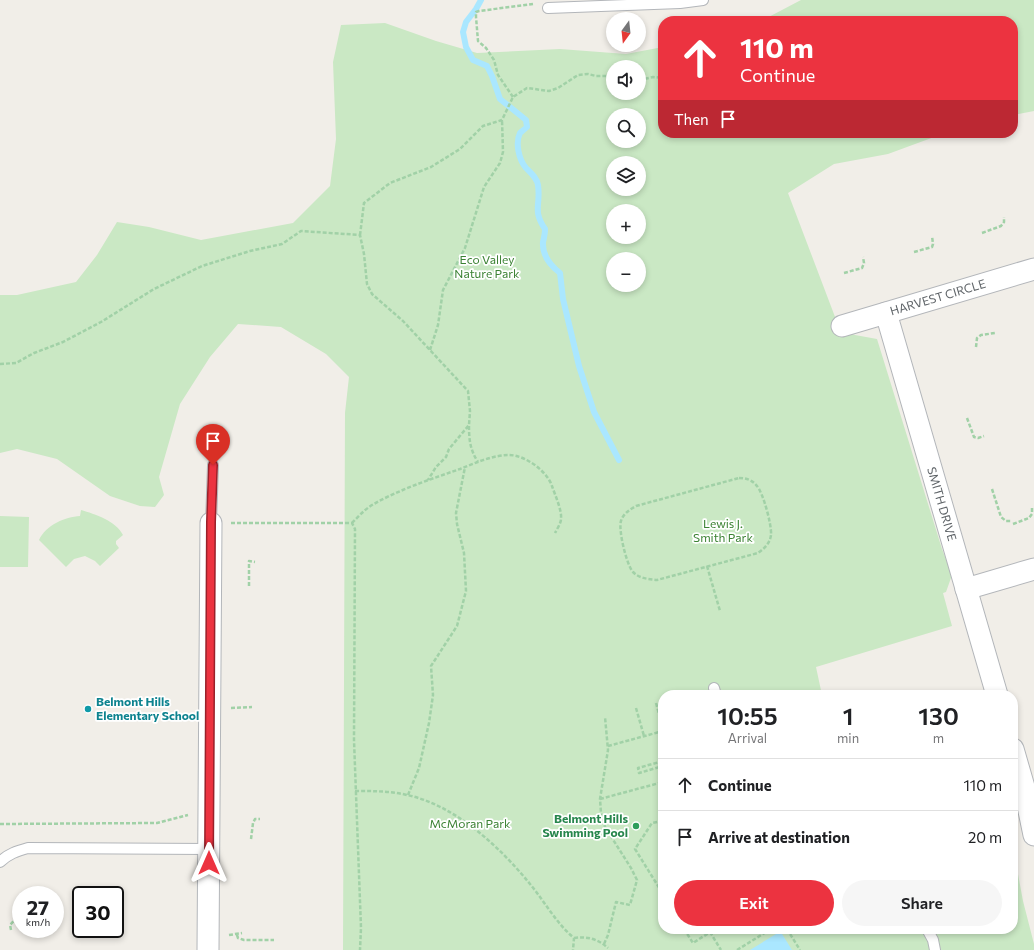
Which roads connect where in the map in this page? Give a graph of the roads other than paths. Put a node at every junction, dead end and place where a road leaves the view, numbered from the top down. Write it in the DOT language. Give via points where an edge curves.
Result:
graph roads {
  1 [pos="703,0"];
  2 [pos="548,8"];
  3 [pos="1034,269"];
  4 [pos="886,313"];
  5 [pos="842,326"];
  6 [pos="213,465"];
  7 [pos="211,522"];
  8 [pos="1034,569"];
  9 [pos="966,589"];
  10 [pos="996,690"];
  11 [pos="1018,766"];
  12 [pos="1034,835"];
  13 [pos="209,849"];
  14 [pos="0,862"];
  15 [pos="930,934"];
  16 [pos="208,950"];
  17 [pos="935,950"];
  1 -- 2 [label="lane"];
  3 -- 4 [label="street, HARVEST CIRCLE"];
  4 -- 5 [label="street, HARVEST CIRCLE"];
  4 -- 9 [label="street, SMITH DRIVE"];
  6 -- 7 [label="lane"];
  7 -- 13 [label="street"];
  8 -- 9 [label="street"];
  9 -- 10 [label="street, SMITH DRIVE"];
  11 -- 12 [label="street"];
  13 -- 14 [label="lane" via="28,848 16,851"];
  13 -- 16 [label="street"];
  15 -- 17 [label="lane"];
}
